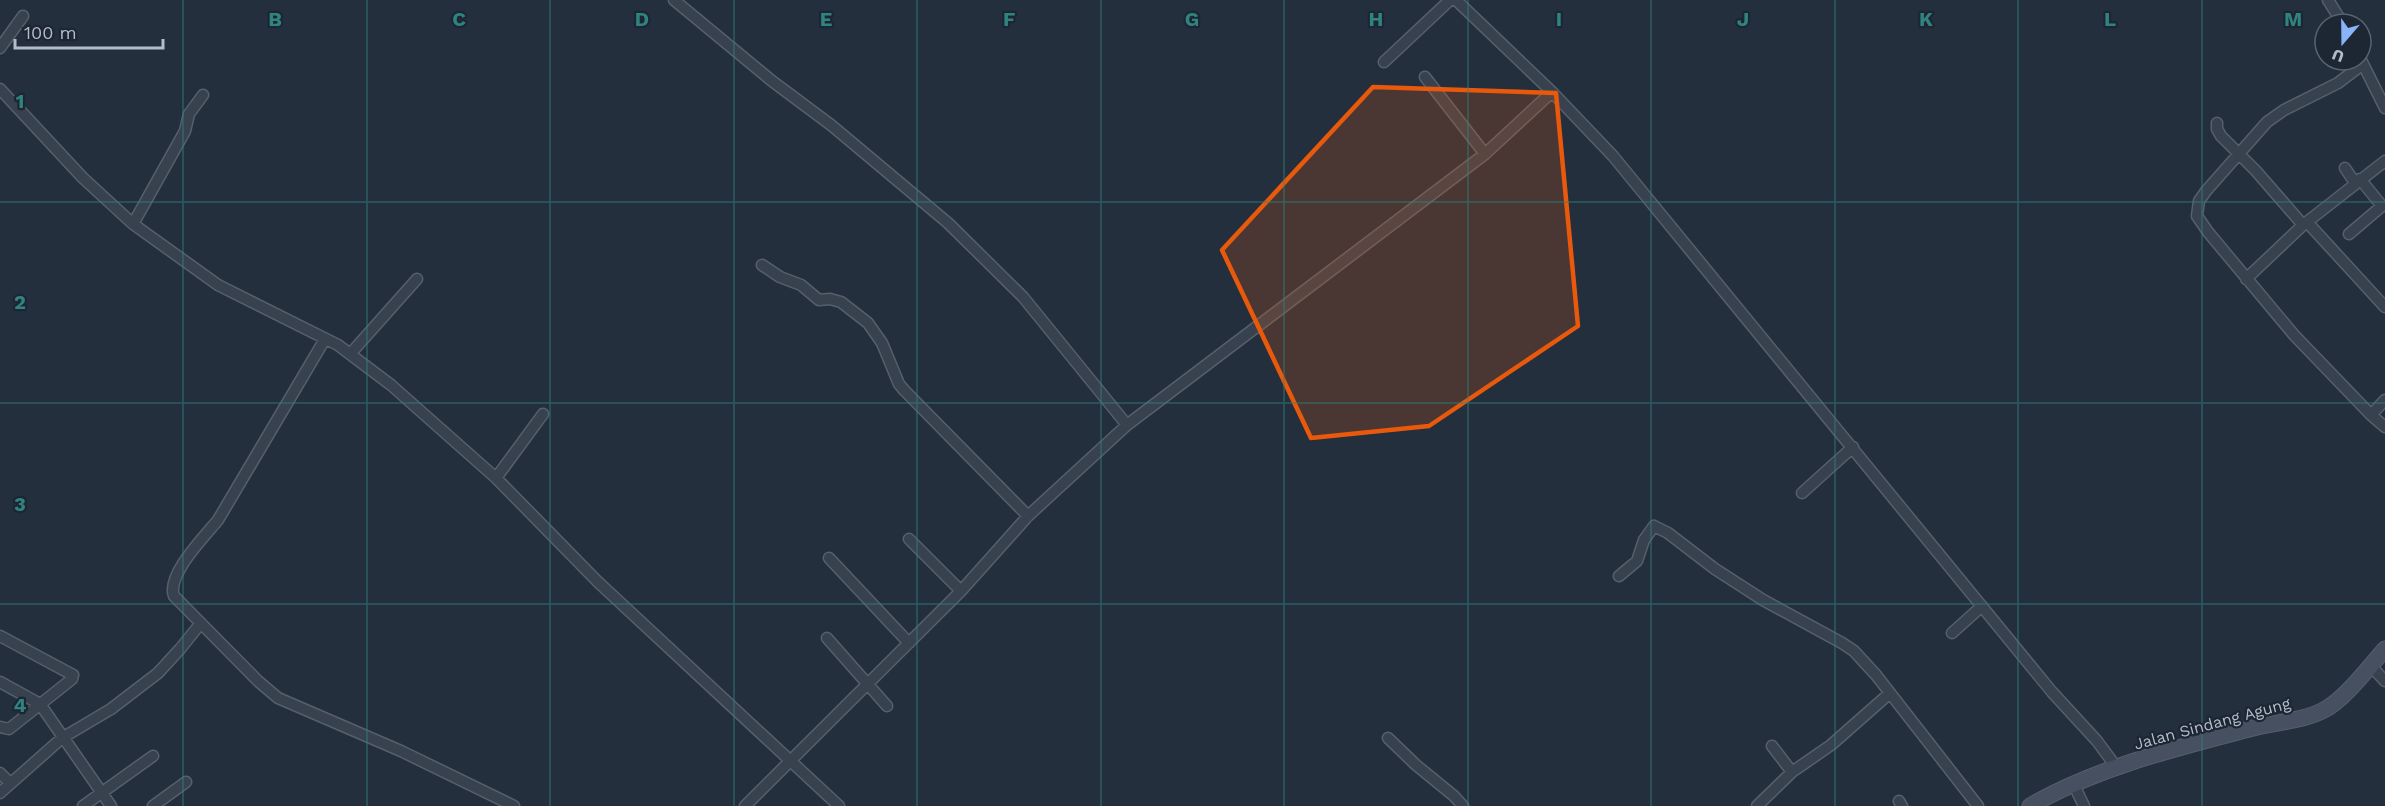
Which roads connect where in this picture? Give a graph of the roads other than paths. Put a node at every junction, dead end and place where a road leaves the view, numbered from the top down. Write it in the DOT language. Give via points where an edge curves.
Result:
graph roads {
  1 [pos="674,0"];
  2 [pos="1450,0"];
  3 [pos="1456,0"];
  4 [pos="23,16"];
  5 [pos="0,48"];
  6 [pos="1384,62"];
  7 [pos="2351,72"];
  8 [pos="2367,72"];
  9 [pos="1425,77"];
  10 [pos="0,89"];
  11 [pos="1552,92"];
  12 [pos="202,95"];
  13 [pos="2385,108"];
  14 [pos="2217,123"];
  15 [pos="1485,154"];
  16 [pos="2238,154"];
  17 [pos="2385,161"];
  18 [pos="2345,168"];
  19 [pos="2358,181"];
  20 [pos="2305,223"];
  21 [pos="133,224"];
  22 [pos="2349,234"];
  23 [pos="762,265"];
  24 [pos="417,279"];
  25 [pos="2246,279"];
  26 [pos="2385,307"];
  27 [pos="325,339"];
  28 [pos="351,353"];
  29 [pos="2385,400"];
  30 [pos="543,414"];
  31 [pos="2371,415"];
  32 [pos="1127,425"];
  33 [pos="2385,427"];
  34 [pos="1853,447"];
  35 [pos="496,478"];
  36 [pos="1802,493"];
  37 [pos="1028,516"];
  38 [pos="909,539"];
  39 [pos="829,558"];
  40 [pos="1619,576"];
  41 [pos="961,591"];
  42 [pos="1982,606"];
  43 [pos="201,623"];
  44 [pos="1952,633"];
  45 [pos="0,636"];
  46 [pos="827,638"];
  47 [pos="909,643"];
  48 [pos="2385,650"];
  49 [pos="2370,665"];
  50 [pos="2385,681"];
  51 [pos="0,682"];
  52 [pos="867,683"];
  53 [pos="1890,693"];
  54 [pos="40,704"];
  55 [pos="887,706"];
  56 [pos="0,727"];
  57 [pos="62,738"];
  58 [pos="1388,738"];
  59 [pos="1772,746"];
  60 [pos="153,756"];
  61 [pos="789,762"];
  62 [pos="2118,768"];
  63 [pos="1792,772"];
  64 [pos="0,773"];
  65 [pos="186,782"];
  66 [pos="10,783"];
  67 [pos="2073,783"];
  68 [pos="0,793"];
  69 [pos="101,793"];
  70 [pos="83,806"];
  71 [pos="111,806"];
  72 [pos="153,806"];
  73 [pos="514,806"];
  74 [pos="745,806"];
  75 [pos="839,806"];
  76 [pos="1463,806"];
  77 [pos="1757,806"];
  78 [pos="1978,806"];
  79 [pos="2030,806"];
  80 [pos="2084,806"];
  1 -- 32 [label="street" via="948,223 1023,297"];
  2 -- 6 [label="street"];
  3 -- 11 [label="street"];
  4 -- 5 [label="street"];
  7 -- 16 [label="street" via="2267,122"];
  8 -- 13 [label="street"];
  9 -- 15 [label="street"];
  10 -- 21 [label="street" via="82,178"];
  11 -- 15 [label="street"];
  11 -- 34 [label="street" via="1613,156"];
  12 -- 21 [label="street"];
  14 -- 16 [label="street" via="2221,136"];
  15 -- 32 [label="street"];
  16 -- 20 [label="street"];
  16 -- 25 [label="street" via="2199,201 2197,216"];
  17 -- 19 [label="street"];
  18 -- 19 [label="street"];
  19 -- 20 [label="street"];
  19 -- 22 [label="street" via="2382,206"];
  20 -- 25 [label="street"];
  20 -- 26 [label="street"];
  21 -- 27 [label="street" via="218,285"];
  23 -- 37 [label="street" via="801,285 819,300 841,302 862,318 882,343 904,390"];
  24 -- 28 [label="street"];
  25 -- 31 [label="street"];
  27 -- 28 [label="street"];
  27 -- 43 [label="street" via="218,520 198,541 173,580 174,596"];
  28 -- 35 [label="street"];
  29 -- 31 [label="street"];
  30 -- 35 [label="street"];
  31 -- 33 [label="street"];
  32 -- 37 [label="street"];
  34 -- 36 [label="street"];
  34 -- 42 [label="street"];
  35 -- 61 [label="street" via="598,582"];
  37 -- 41 [label="street"];
  38 -- 41 [label="street"];
  39 -- 47 [label="street"];
  40 -- 53 [label="street" via="1637,561 1654,526 1763,600 1854,651"];
  41 -- 47 [label="street"];
  42 -- 44 [label="street"];
  42 -- 62 [label="street"];
  43 -- 57 [label="street" via="158,672 111,709"];
  43 -- 73 [label="street" via="278,698"];
  45 -- 54 [label="street" via="73,673 72,679"];
  46 -- 52 [label="street"];
  47 -- 52 [label="street"];
  48 -- 49 [label="main road, Jalan Sindang Agung"];
  49 -- 50 [label="street"];
  49 -- 62 [label="main road, Jalan Sindang Agung" via="2332,705 2314,714"];
  51 -- 54 [label="street"];
  52 -- 55 [label="street"];
  52 -- 61 [label="street"];
  53 -- 63 [label="street" via="1831,745"];
  53 -- 78 [label="street"];
  54 -- 56 [label="street" via="9,729"];
  54 -- 57 [label="street"];
  57 -- 66 [label="street"];
  57 -- 69 [label="street"];
  58 -- 76 [label="street"];
  59 -- 63 [label="street"];
  60 -- 69 [label="street"];
  61 -- 74 [label="street"];
  61 -- 75 [label="street"];
  62 -- 67 [label="main road, Jalan Sindang Agung"];
  63 -- 77 [label="street"];
  64 -- 66 [label="street"];
  65 -- 72 [label="street"];
  66 -- 68 [label="street"];
  67 -- 79 [label="main road, Jalan Sindang Agung"];
  67 -- 80 [label="street"];
  69 -- 70 [label="street"];
  69 -- 71 [label="street"];
}
